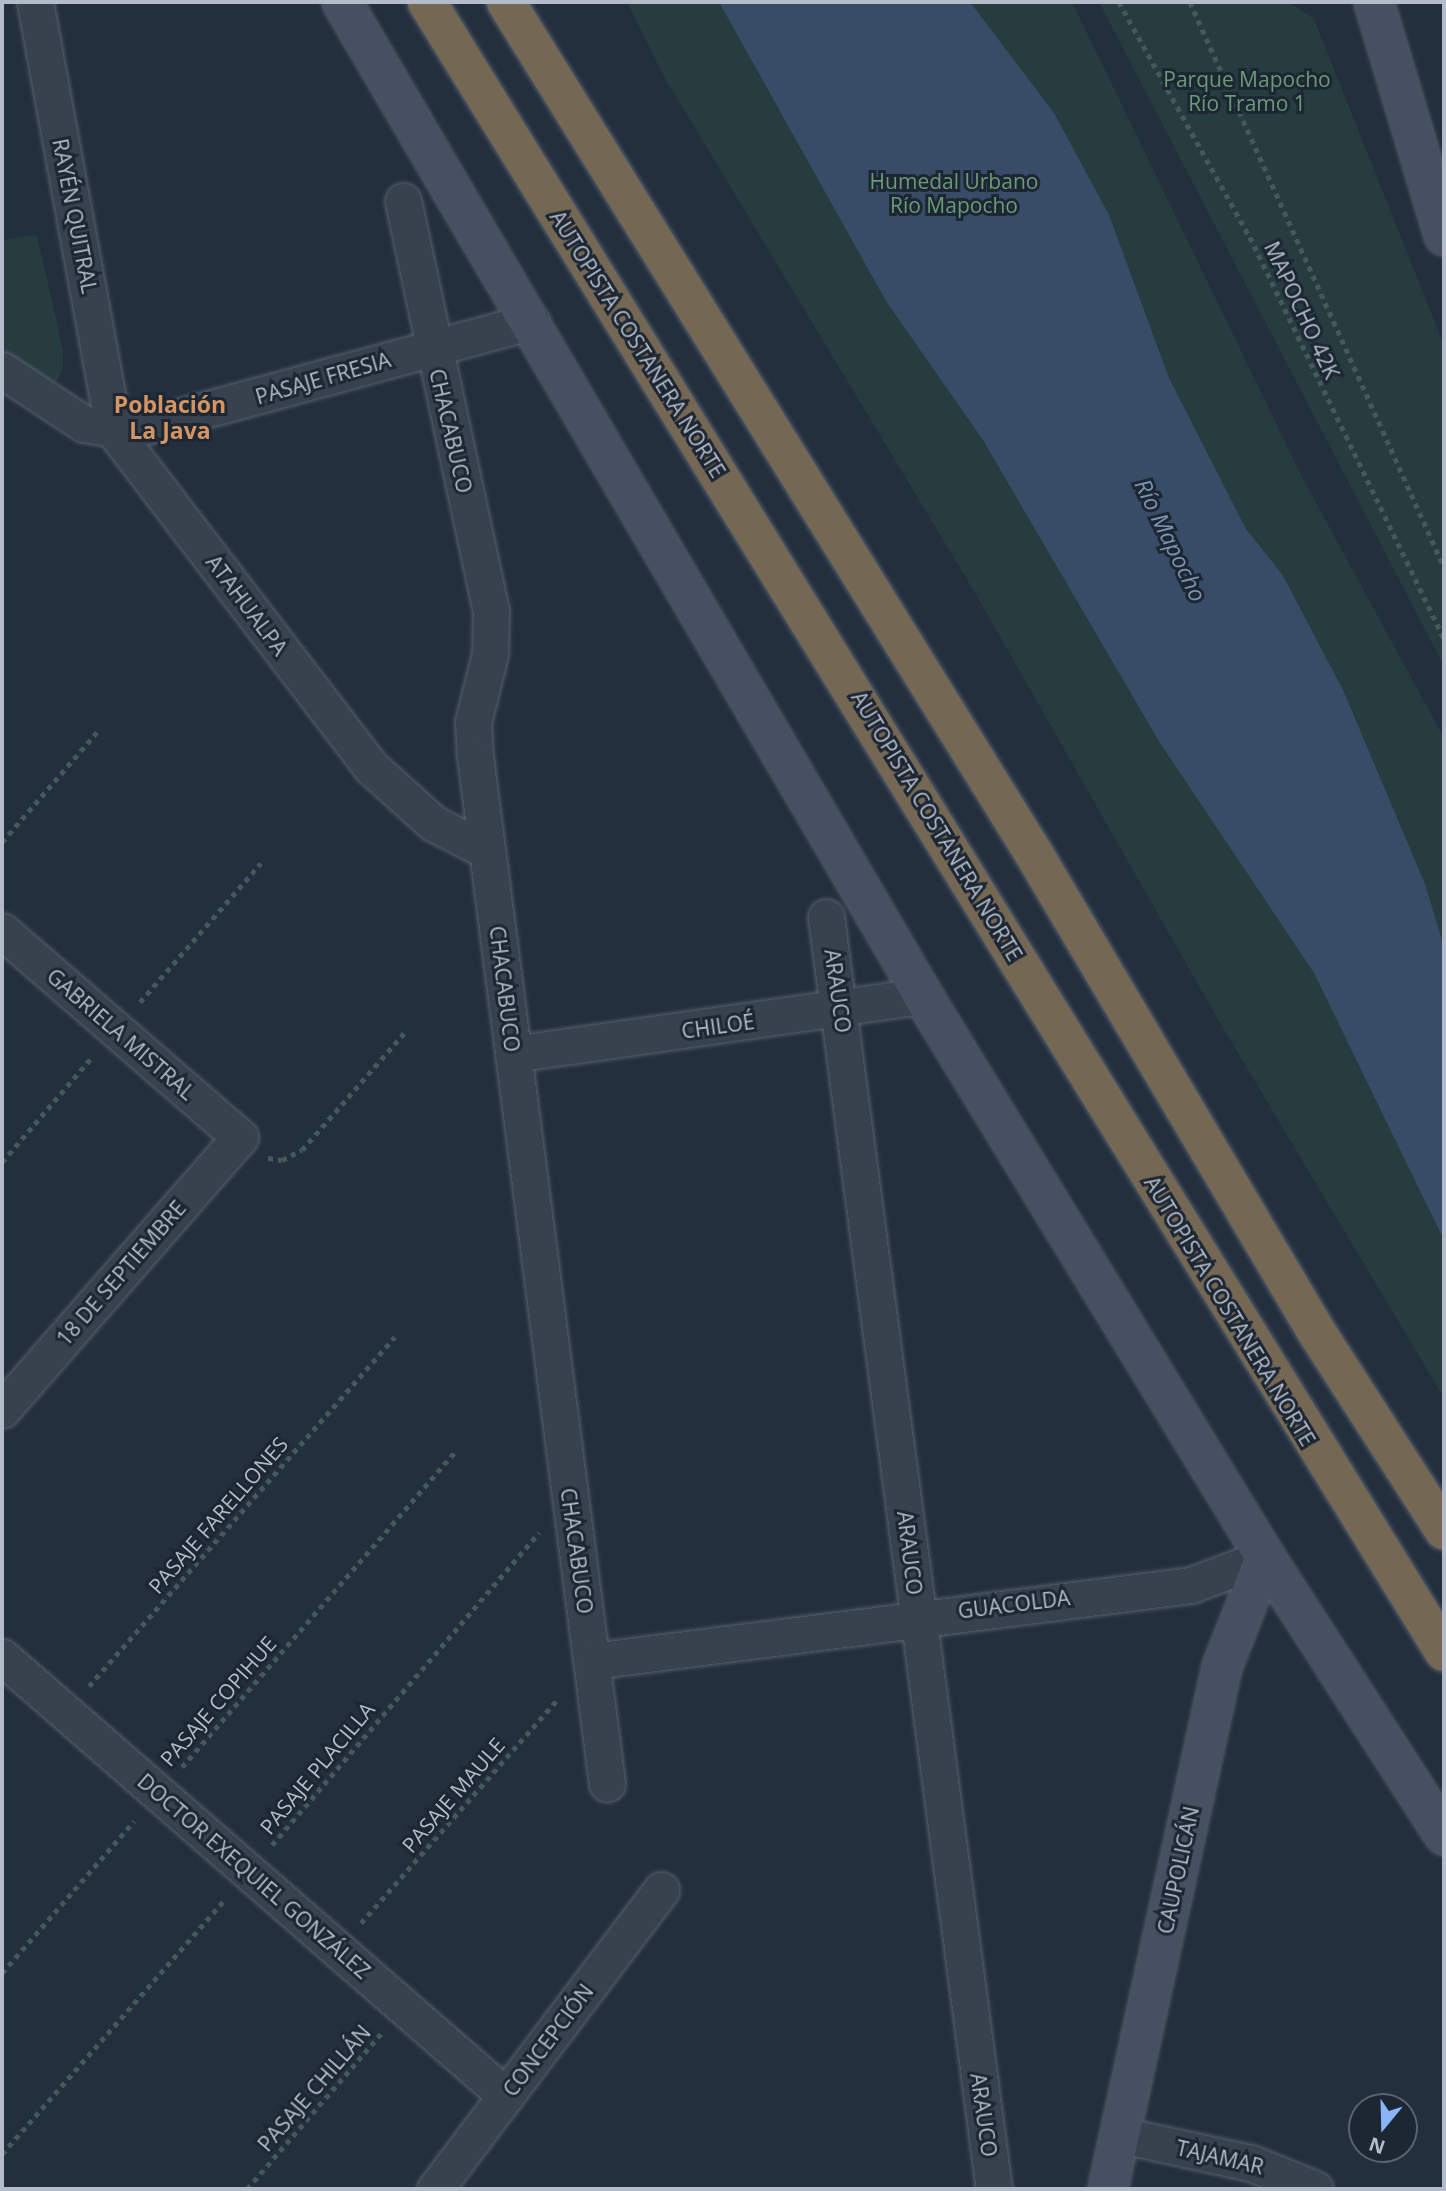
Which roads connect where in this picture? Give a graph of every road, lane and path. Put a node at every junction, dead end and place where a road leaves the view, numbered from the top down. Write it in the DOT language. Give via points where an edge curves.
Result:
graph roads {
  1 [pos="35,2"];
  2 [pos="342,2"];
  3 [pos="427,2"];
  4 [pos="506,2"];
  5 [pos="1119,2"];
  6 [pos="1190,2"];
  7 [pos="1374,2"];
  8 [pos="1431,161"];
  9 [pos="402,201"];
  10 [pos="1444,236"];
  11 [pos="531,321"];
  12 [pos="432,347"];
  13 [pos="2,370"];
  14 [pos="114,431"];
  15 [pos="1444,567"];
  16 [pos="1444,639"];
  17 [pos="97,732"];
  18 [pos="2,842"];
  19 [pos="487,851"];
  20 [pos="827,917"];
  21 [pos="2,931"];
  22 [pos="923,996"];
  23 [pos="841,1009"];
  24 [pos="404,1033"];
  25 [pos="513,1054"];
  26 [pos="240,1137"];
  27 [pos="395,1337"];
  28 [pos="2,1410"];
  29 [pos="457,1451"];
  30 [pos="570,1496"];
  31 [pos="1444,1530"];
  32 [pos="1265,1557"];
  33 [pos="918,1616"];
  34 [pos="1444,1652"];
  35 [pos="2,1657"];
  36 [pos="592,1661"];
  37 [pos="66,1713"];
  38 [pos="607,1784"];
  39 [pos="158,1793"];
  40 [pos="1444,1835"];
  41 [pos="249,1872"];
  42 [pos="661,1890"];
  43 [pos="338,1949"];
  44 [pos="2,1973"];
  45 [pos="404,2007"];
  46 [pos="506,2096"];
  47 [pos="1121,2135"];
  48 [pos="2,2154"];
  49 [pos="247,2189"];
  50 [pos="435,2189"];
  51 [pos="993,2189"];
  52 [pos="1108,2189"];
  53 [pos="1315,2189"];
  1 -- 14 [label="street, RAYÉN QUITRAL"];
  2 -- 11 [label="street"];
  3 -- 34 [label="highway, AUTOPISTA COSTANERA NORTE"];
  4 -- 31 [label="highway" via="1034,854 1316,1331"];
  5 -- 16 [label="path, MAPOCHO 42K" via="1250,237"];
  6 -- 15 [label="path"];
  7 -- 8 [label="street"];
  8 -- 10 [label="street"];
  9 -- 12 [label="street, CHACABUCO"];
  11 -- 12 [label="street, PASAJE FRESIA"];
  11 -- 22 [label="street"];
  12 -- 14 [label="street, PASAJE FRESIA"];
  12 -- 19 [label="street, CHACABUCO" via="493,625 473,722"];
  13 -- 14 [label="street" via="84,424"];
  14 -- 19 [label="street, ATAHUALPA" via="371,767 433,823"];
  17 -- 18 [label="path"];
  19 -- 25 [label="street, CHACABUCO"];
  20 -- 23 [label="street, ARAUCO"];
  21 -- 26 [label="street, GABRIELA MISTRAL"];
  22 -- 23 [label="street, CHILOÉ"];
  22 -- 32 [label="street"];
  23 -- 25 [label="street, CHILOÉ"];
  23 -- 33 [label="street, ARAUCO"];
  24 -- 26 [label="path" via="294,1157 266,1157"];
  25 -- 30 [label="street, CHACABUCO"];
  26 -- 28 [label="street, 18 DE SEPTIEMBRE"];
  27 -- 37 [label="path, PASAJE FARELLONES"];
  29 -- 39 [label="path, PASAJE COPIHUE"];
  30 -- 36 [label="street, CHACABUCO"];
  30 -- 41 [label="path, PASAJE PLACILLA"];
  32 -- 33 [label="street, GUACOLDA" via="1191,1585"];
  32 -- 40 [label="street"];
  32 -- 47 [label="street, CAUPOLICÁN" via="1222,1667"];
  33 -- 36 [label="street, GUACOLDA"];
  33 -- 51 [label="street, ARAUCO"];
  35 -- 37 [label="street, DOCTOR EXEQUIEL GONZÁLEZ"];
  36 -- 38 [label="street, CHACABUCO"];
  36 -- 43 [label="path, PASAJE MAULE"];
  37 -- 39 [label="street, DOCTOR EXEQUIEL GONZÁLEZ"];
  39 -- 41 [label="street, DOCTOR EXEQUIEL GONZÁLEZ"];
  39 -- 44 [label="path, PASAJE COPIHUE"];
  41 -- 43 [label="street, DOCTOR EXEQUIEL GONZÁLEZ"];
  41 -- 48 [label="path, PASAJE PLACILLA"];
  42 -- 46 [label="street, CONCEPCIÓN"];
  43 -- 45 [label="street, DOCTOR EXEQUIEL GONZÁLEZ"];
  45 -- 46 [label="street, DOCTOR EXEQUIEL GONZÁLEZ"];
  45 -- 49 [label="path, PASAJE CHILLÁN"];
  46 -- 50 [label="street, CONCEPCIÓN"];
  47 -- 52 [label="street, CAUPOLICÁN"];
  47 -- 53 [label="street, TAJAMAR" via="1251,2163"];
}
